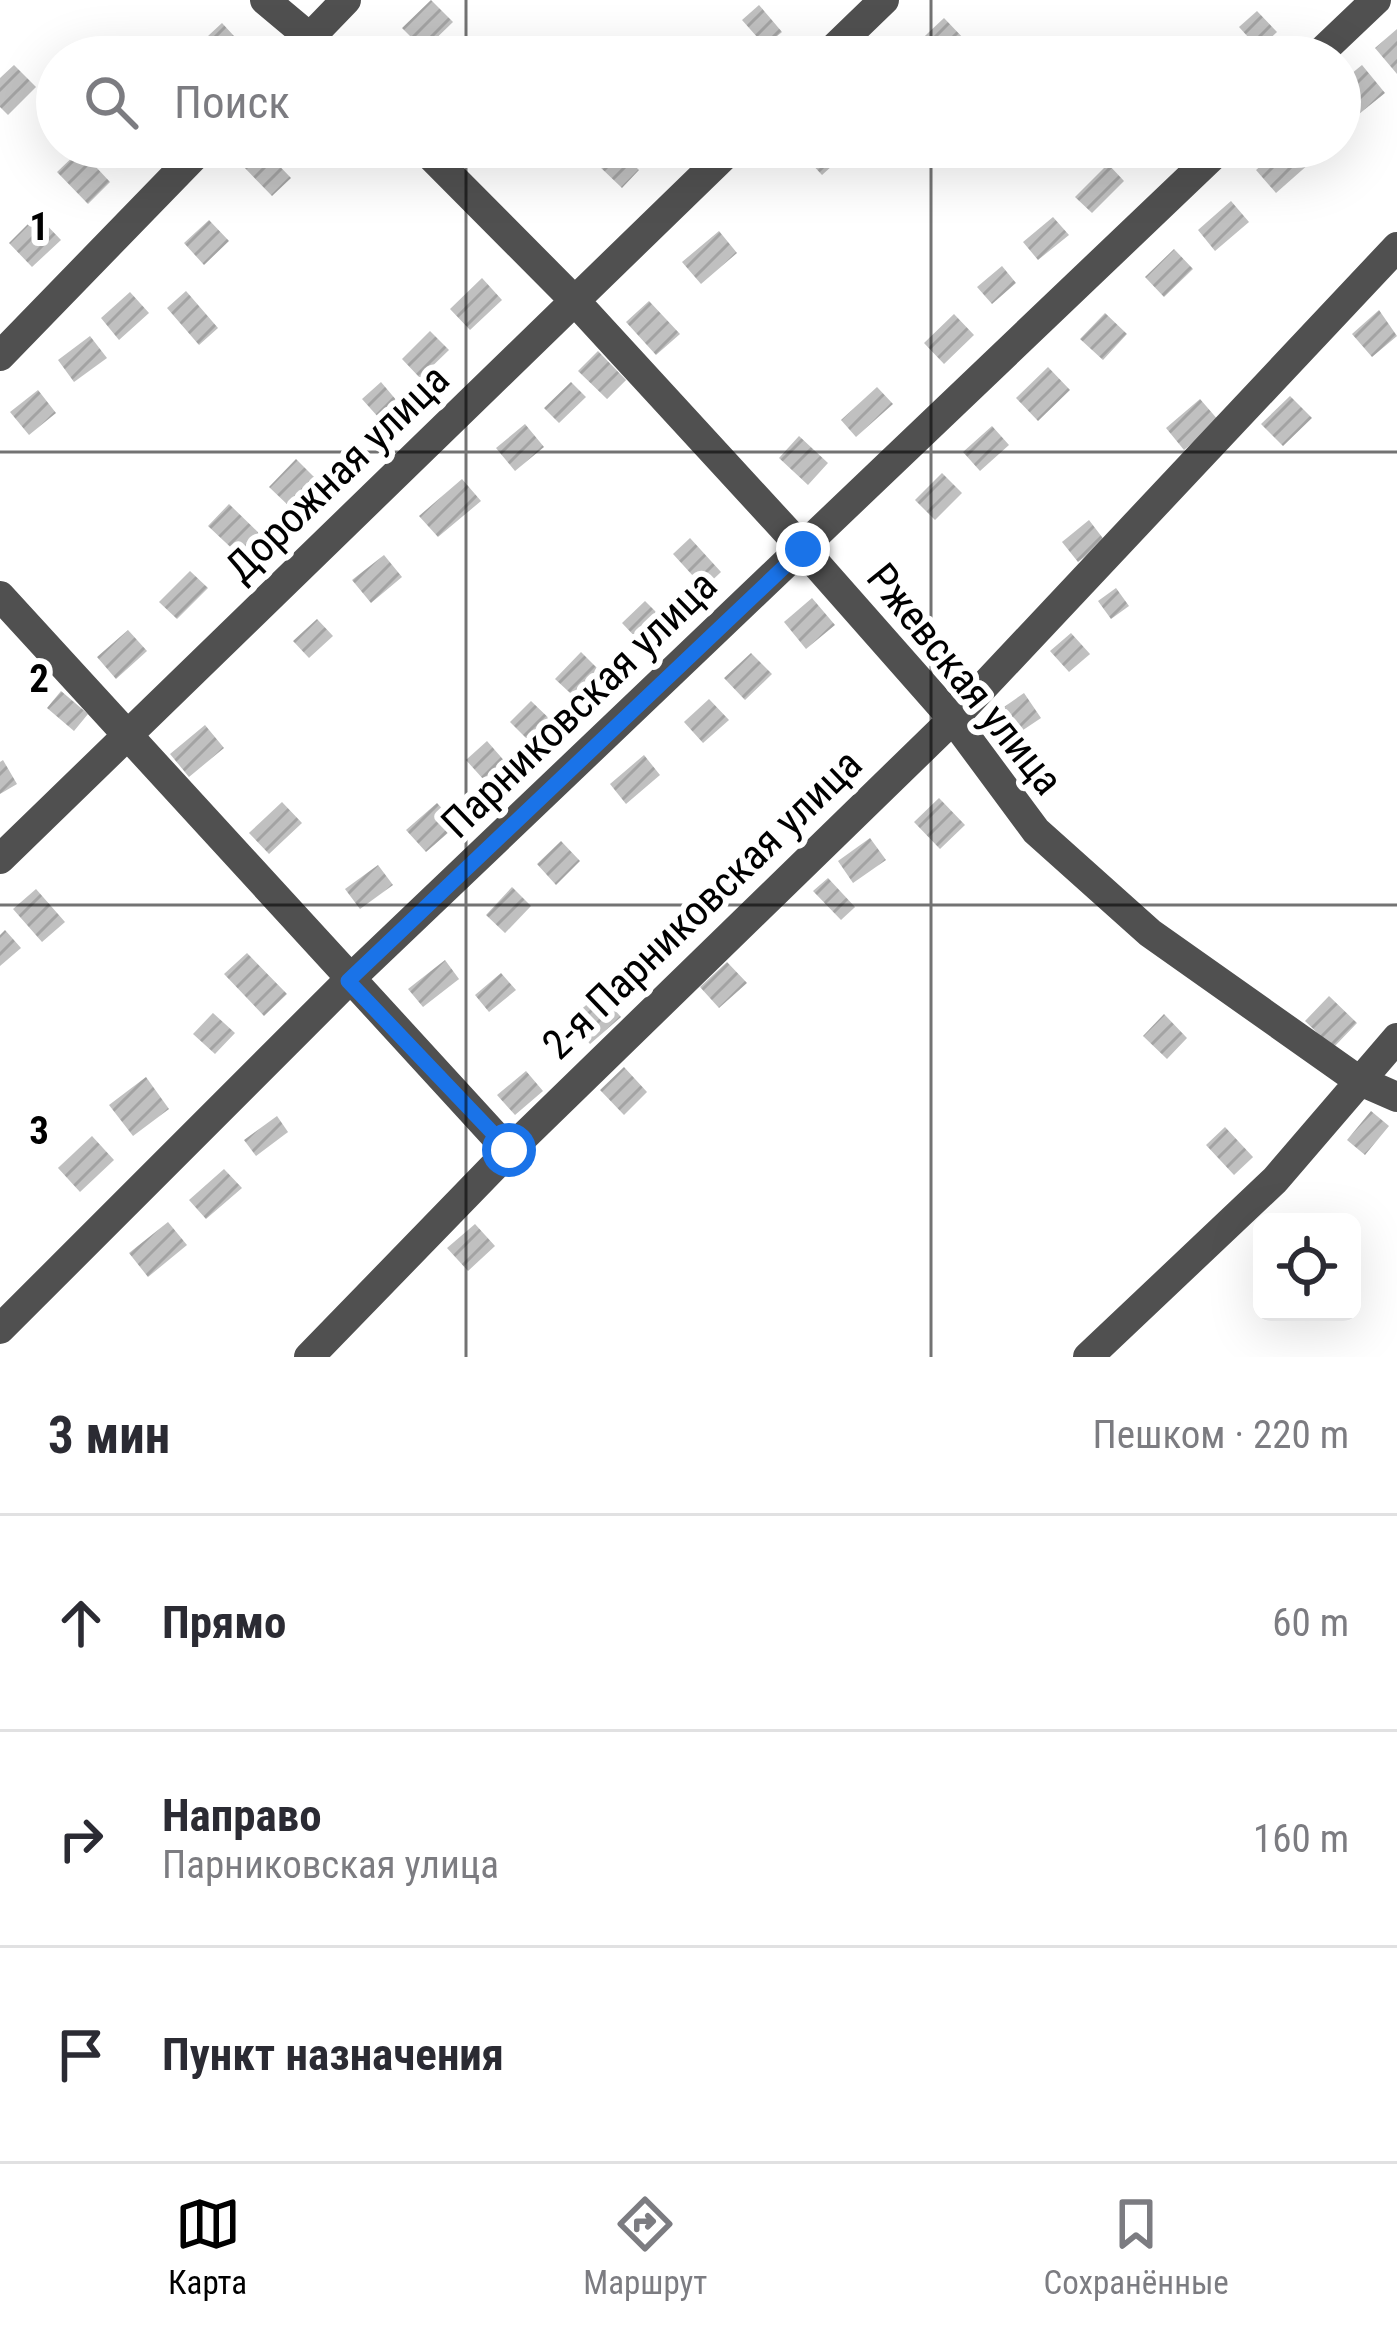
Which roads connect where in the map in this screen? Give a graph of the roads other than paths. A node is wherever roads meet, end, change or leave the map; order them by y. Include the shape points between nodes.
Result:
1 (265, 0) edge
2 (346, 0) edge
3 (884, 0) edge
4 (1376, 0) edge
5 (299, 36) edge
6 (322, 36) edge
7 (847, 36) edge
8 (1338, 36) edge
9 (183, 168) edge
10 (443, 168) edge
11 (711, 168) edge
12 (1200, 168) edge
13 (1397, 248) edge
14 (575, 301) junction
15 (0, 356) edge
16 (803, 549) junction
17 (0, 596) edge
18 (953, 719) junction
19 (124, 737) junction
20 (0, 859) edge
21 (348, 981) junction
22 (1397, 1038) edge
23 (1358, 1079) junction
24 (1397, 1097) edge
25 (509, 1150) junction
26 (0, 1328) edge
27 (309, 1357) edge
28 (1088, 1357) edge

1 - 5 street
2 - 6 street
3 - 7 street
4 - 8 street
9 - 15 street
10 - 14 street, Ржевская улица
11 - 14 street, Дорожная улица
12 - 16 street, Парниковская улица
13 - 18 street, 2-я Парниковская улица
14 - 16 street, Ржевская улица
14 - 19 street, Дорожная улица
16 - 18 street, Ржевская улица
16 - 21 street, Парниковская улица
17 - 19 street
18 - 23 street, Ржевская улица via 1036,831 1134,919
18 - 25 street, 2-я Парниковская улица
19 - 20 street, Дорожная улица
19 - 21 street
21 - 25 street
21 - 26 street, Парниковская улица
22 - 23 street
23 - 24 street, Ржевская улица
23 - 28 street via 1275,1180
25 - 27 street, 2-я Парниковская улица

